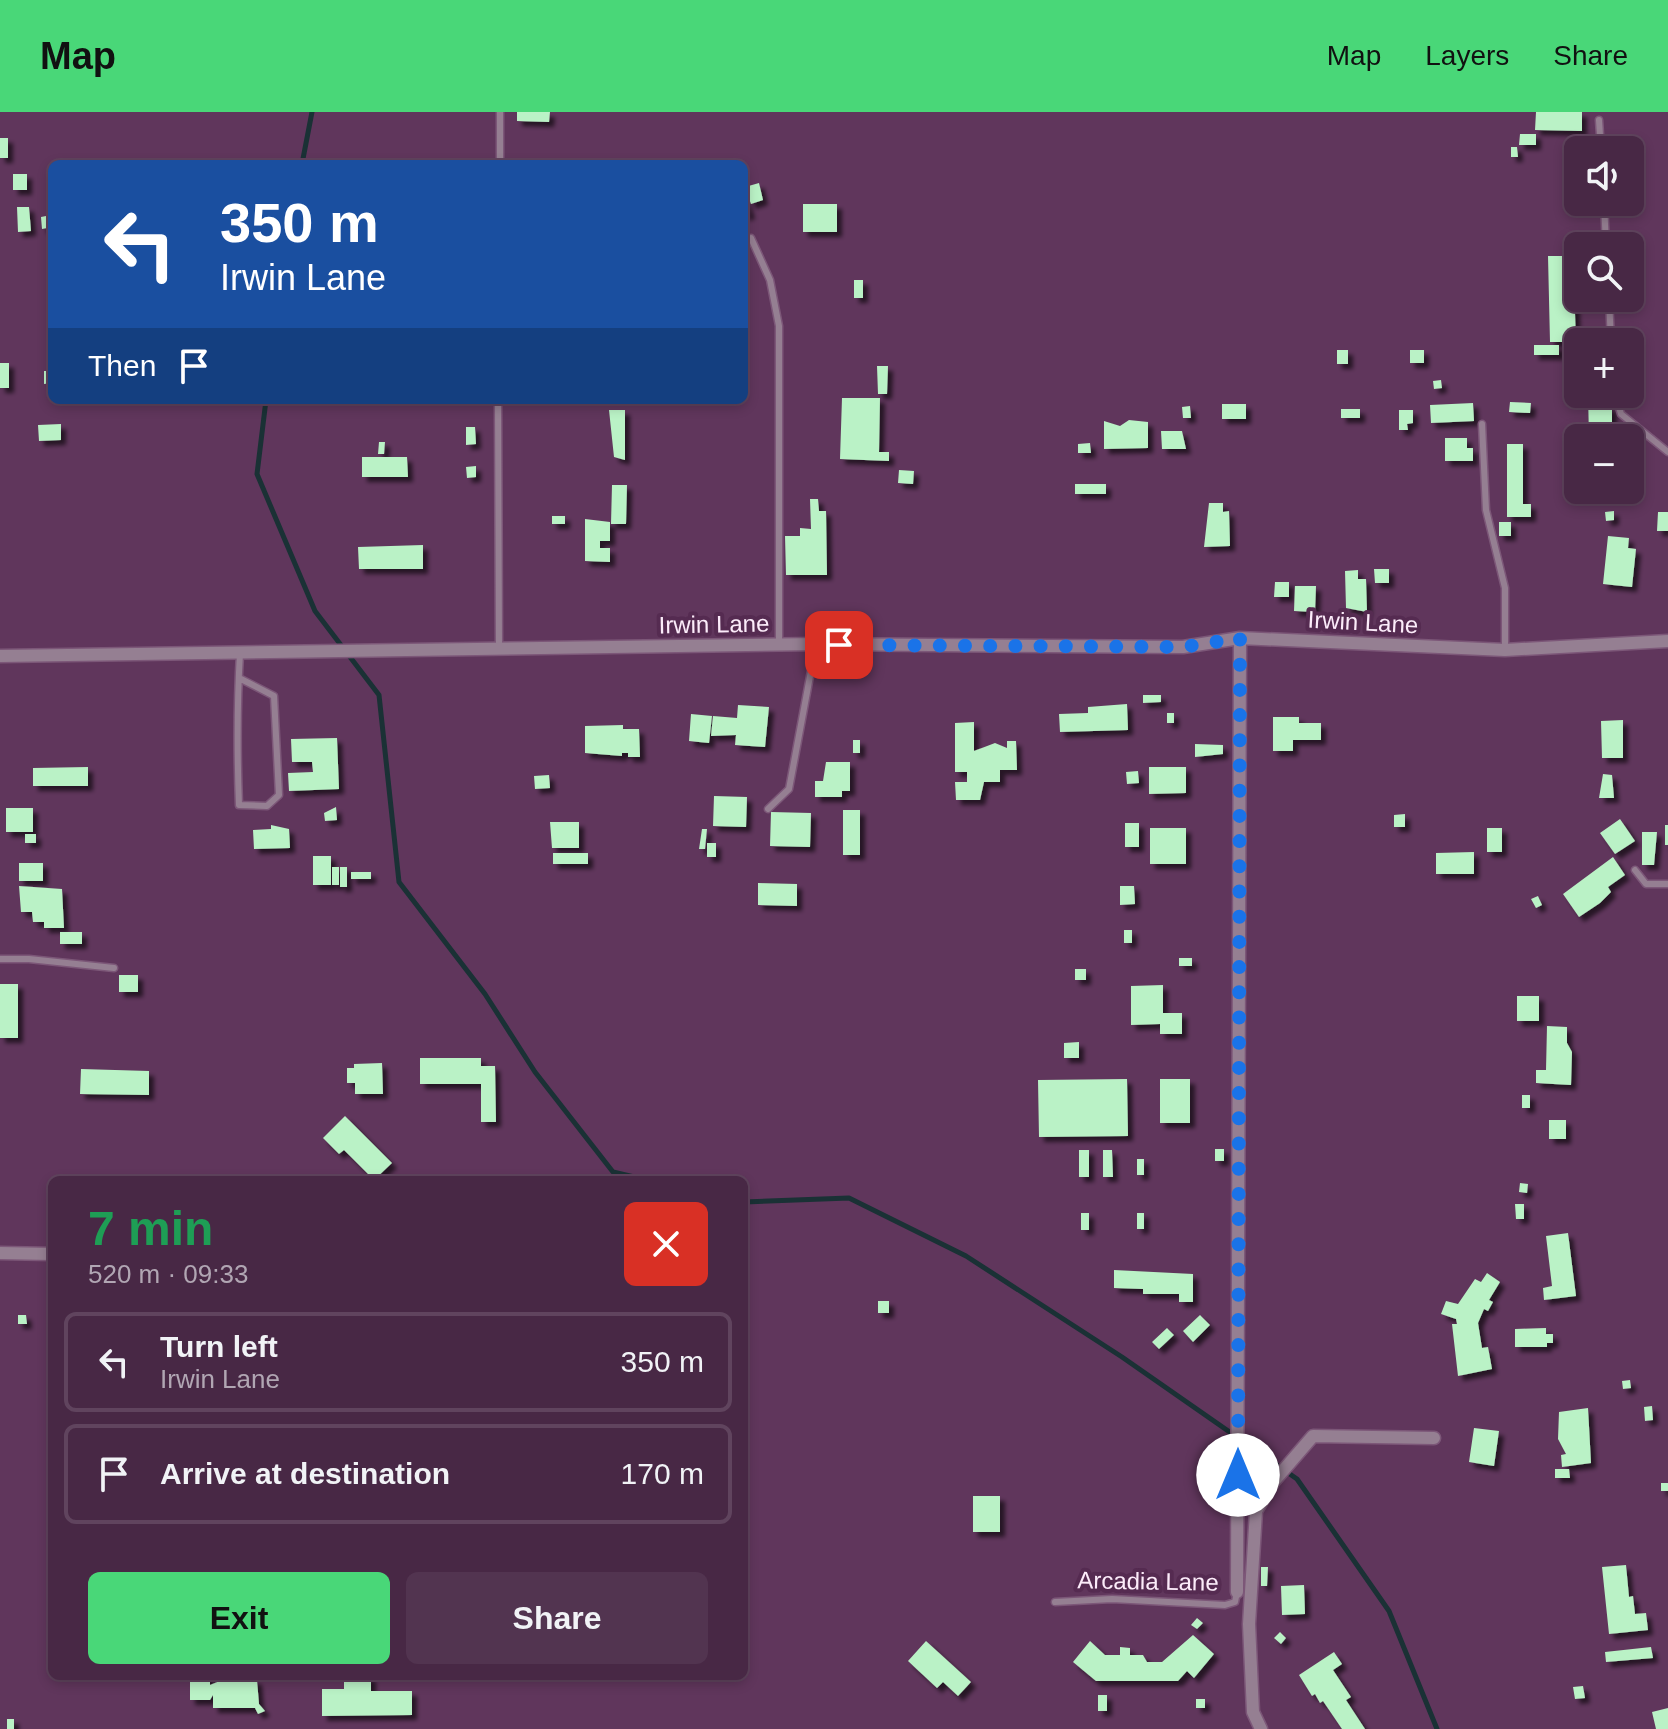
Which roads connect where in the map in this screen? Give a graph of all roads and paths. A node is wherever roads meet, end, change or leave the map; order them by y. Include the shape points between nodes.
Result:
1 (500, 112) edge
2 (1599, 120) dead end
3 (1600, 136) edge
4 (500, 160) edge
5 (751, 238) dead end
6 (498, 404) edge
7 (1619, 408) edge
8 (1482, 424) dead end
9 (1668, 452) edge
10 (1240, 638) junction
11 (1668, 641) edge
12 (816, 644) junction
13 (779, 645) junction
14 (499, 649) junction
15 (1505, 650) junction
16 (240, 653) junction
17 (0, 656) edge
18 (239, 678) junction
19 (768, 809) dead end
20 (1635, 870) dead end
21 (1668, 884) edge
22 (0, 959) edge
23 (114, 968) dead end
24 (0, 1253) edge
25 (48, 1254) edge
26 (1434, 1438) dead end
27 (1237, 1592) joint
28 (1055, 1602) dead end
29 (1261, 1729) edge

1 - 4 lane
2 - 3 lane
5 - 13 lane via 770,280 779,326
6 - 14 lane
7 - 9 lane
8 - 15 lane via 1486,510 1505,588
10 - 12 street, Irwin Lane via 1183,647
10 - 15 street, Irwin Lane
10 - 27 street, Arcadia Lane
11 - 15 street, Irwin Lane
12 - 13 street, Irwin Lane
12 - 19 lane via 789,789
13 - 14 street, Irwin Lane
14 - 16 street, Irwin Lane
16 - 17 street, Irwin Lane
16 - 18 lane
18 - 18 lane via 239,805 267,806 279,795 274,696
20 - 21 lane via 1646,884
22 - 23 lane
24 - 25 street
26 - 29 street via 1313,1436 1256,1511 1251,1566 1253,1712
27 - 28 lane, Arcadia Lane via 1235,1602 1225,1605 1112,1599

